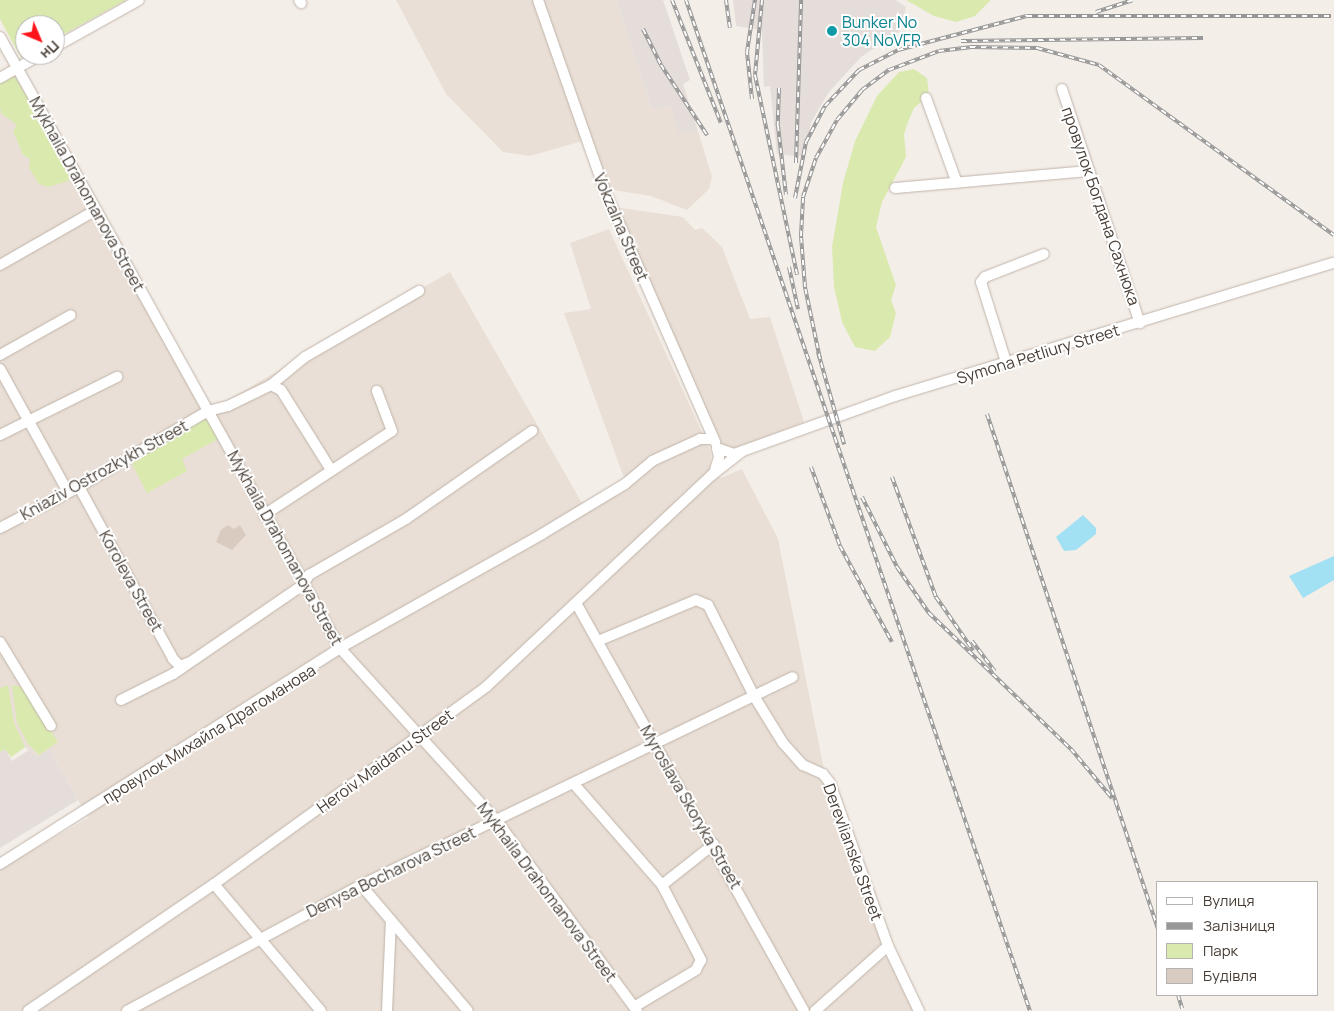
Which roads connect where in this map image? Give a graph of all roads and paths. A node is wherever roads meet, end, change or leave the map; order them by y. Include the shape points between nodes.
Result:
1 (139, 0) edge
2 (538, 0) edge
3 (0, 38) edge
4 (65, 41) edge
5 (22, 65) edge
6 (17, 68) junction
7 (0, 78) edge
8 (1062, 89) dead end
9 (926, 98) dead end
10 (1090, 172) junction
11 (957, 183) junction
12 (895, 188) dead end
13 (96, 210) junction
14 (1044, 254) dead end
15 (1334, 263) edge
16 (0, 265) edge
17 (419, 291) dead end
18 (71, 315) dead end
19 (1140, 323) junction
20 (0, 355) edge
21 (1007, 364) junction
22 (0, 369) edge
23 (117, 377) dead end
24 (271, 384) junction
25 (377, 391) dead end
26 (208, 411) junction
27 (28, 420) junction
28 (532, 431) dead end
29 (0, 435) edge
30 (715, 443) junction
31 (743, 451) junction
32 (331, 470) junction
33 (712, 474) junction
34 (79, 487) junction
35 (68, 492) junction
36 (264, 515) junction
37 (0, 528) edge
38 (303, 585) junction
39 (576, 603) junction
40 (598, 641) junction
41 (0, 642) edge
42 (340, 648) junction
43 (189, 663) junction
44 (793, 677) dead end
45 (754, 696) junction
46 (121, 700) dead end
47 (52, 726) dead end
48 (420, 736) junction
49 (653, 744) junction
50 (574, 784) junction
51 (497, 821) junction
52 (714, 844) junction
53 (0, 864) edge
54 (214, 884) junction
55 (361, 885) junction
56 (662, 885) junction
57 (391, 920) junction
58 (258, 939) junction
59 (888, 946) junction
60 (636, 1009) edge
61 (28, 1011) edge
62 (128, 1011) edge
63 (321, 1011) edge
64 (388, 1011) edge
65 (468, 1011) edge
66 (804, 1011) edge
67 (815, 1011) edge
68 (918, 1011) edge

1 - 4 street
2 - 30 street, Vokzalna Street via 605,191
3 - 6 street, Mykhaila Drahomanova Street
5 - 6 street
6 - 7 street
6 - 13 street, Mykhaila Drahomanova Street
8 - 10 street, провулок Богдана Сахнюка
9 - 11 street
10 - 11 street
10 - 19 street, провулок Богдана Сахнюка
11 - 12 street
13 - 16 street
13 - 26 street, Mykhaila Drahomanova Street
14 - 21 street via 984,277 981,282
15 - 19 street, Symona Petliury Street
17 - 24 street, Kniaziv Ostrozkykh Street via 305,357
18 - 20 street
19 - 21 street, Symona Petliury Street
21 - 31 street, Symona Petliury Street via 894,396
22 - 27 street
23 - 27 street
24 - 26 street, Kniaziv Ostrozkykh Street via 228,406
24 - 32 street via 281,390
25 - 32 street via 392,431
26 - 34 street, Kniaziv Ostrozkykh Street
26 - 36 street, Mykhaila Drahomanova Street
27 - 29 street
27 - 35 street
28 - 38 street via 406,520 309,575
30 - 31 street, провулок Михайла Драгоманова via 725,453
30 - 33 street via 719,457
30 - 42 street, провулок Михайла Драгоманова via 700,439 663,455 625,484
31 - 33 street, Heroiv Maidanu Street
32 - 36 street
33 - 39 street, Heroiv Maidanu Street
34 - 35 street, Kniaziv Ostrozkykh Street
34 - 43 street, Koroleva Street via 172,659 180,666
35 - 37 street, Kniaziv Ostrozkykh Street
36 - 38 street, Mykhaila Drahomanova Street
38 - 42 street, Mykhaila Drahomanova Street
38 - 43 street
39 - 40 street, Myroslava Skoryka Street
39 - 48 street, Heroiv Maidanu Street via 486,687
40 - 45 street, Derevlianska Street via 696,600 703,601 714,616
40 - 49 street, Myroslava Skoryka Street
41 - 47 street
42 - 48 street, Mykhaila Drahomanova Street
42 - 53 street, провулок Михайла Драгоманова
43 - 46 street
44 - 45 street, Denysa Bocharova Street
45 - 49 street, Denysa Bocharova Street
45 - 59 street, Derevlianska Street via 783,743 804,765 828,779
48 - 51 street, Mykhaila Drahomanova Street
48 - 54 street, Heroiv Maidanu Street
49 - 50 street, Denysa Bocharova Street
49 - 52 street, Myroslava Skoryka Street
50 - 51 street, Denysa Bocharova Street
50 - 56 street
51 - 55 street, Denysa Bocharova Street
51 - 60 street, Mykhaila Drahomanova Street
52 - 56 street
52 - 66 street, Myroslava Skoryka Street
54 - 58 street
54 - 61 street, Heroiv Maidanu Street
55 - 57 street
55 - 58 street, Denysa Bocharova Street
56 - 60 street via 700,965
57 - 64 street
57 - 65 street
58 - 62 street, Denysa Bocharova Street
58 - 63 street
59 - 67 street
59 - 68 street, Derevlianska Street

